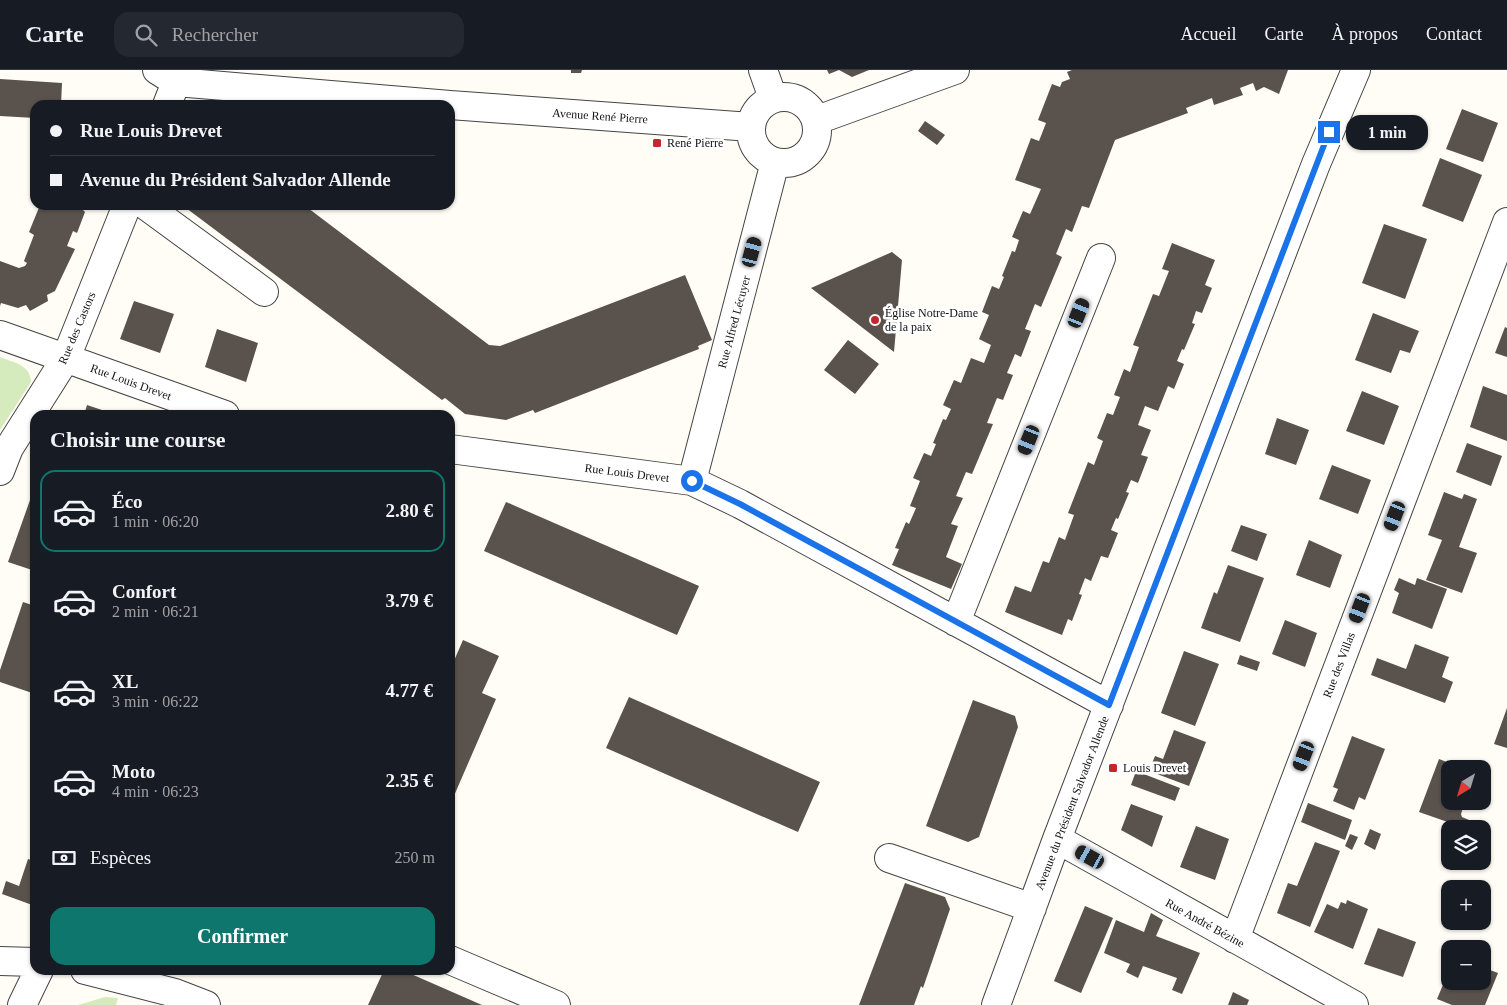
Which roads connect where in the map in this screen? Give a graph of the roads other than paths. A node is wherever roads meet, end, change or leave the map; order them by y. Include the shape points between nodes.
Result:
1 (763, 70) edge
2 (954, 70) edge
3 (1356, 70) edge
4 (286, 81) edge
5 (167, 86) edge
6 (773, 98) junction
7 (416, 100) edge
8 (455, 105) edge
9 (817, 120) junction
10 (751, 127) junction
11 (775, 162) junction
12 (125, 210) edge
13 (152, 210) edge
14 (1507, 222) edge
15 (1101, 258) dead end
16 (264, 292) dead end
17 (0, 335) edge
18 (66, 358) junction
19 (33, 410) edge
20 (211, 410) edge
21 (30, 415) edge
22 (455, 451) edge
23 (0, 471) edge
24 (692, 481) junction
25 (956, 622) junction
26 (1109, 705) junction
27 (1057, 839) junction
28 (889, 858) dead end
29 (1032, 908) junction
30 (1235, 940) junction
31 (0, 961) edge
32 (30, 962) edge
33 (455, 962) edge
34 (37, 975) edge
35 (105, 975) edge
36 (22, 1005) edge
37 (206, 1005) edge
38 (556, 1005) edge
39 (996, 1005) edge
40 (1354, 1005) edge

1 - 6 street
2 - 9 street
3 - 26 street, Avenue du Président Salvador Allende via 1316,164
4 - 5 street, Avenue René Pierre
4 - 7 street, Avenue René Pierre
6 - 9 street via 783,96 804,102
6 - 10 street via 758,110
8 - 10 street, Avenue René Pierre
9 - 11 street via 816,140 805,157 795,162
10 - 11 street via 757,149
11 - 24 street, Rue Alfred Lécuyer
12 - 18 street, Rue des Castors
13 - 16 street
14 - 30 street, Rue des Villas
15 - 25 street
17 - 18 street, Rue Louis Drevet
18 - 19 street, Rue des Castors
18 - 20 street, Rue Louis Drevet
21 - 23 street, Rue des Castors via 9,448
22 - 24 street, Rue Louis Drevet
24 - 25 street, Rue Louis Drevet
25 - 26 street, Rue Louis Drevet
26 - 27 street, Avenue du Président Salvador Allende
27 - 29 street, Avenue du Président Salvador Allende
27 - 30 street, Rue André Bézine
28 - 29 street
29 - 39 street, Avenue du Président Salvador Allende
30 - 40 street, Rue André Bézine
31 - 32 street
33 - 38 street
34 - 36 street
35 - 37 street via 175,993

